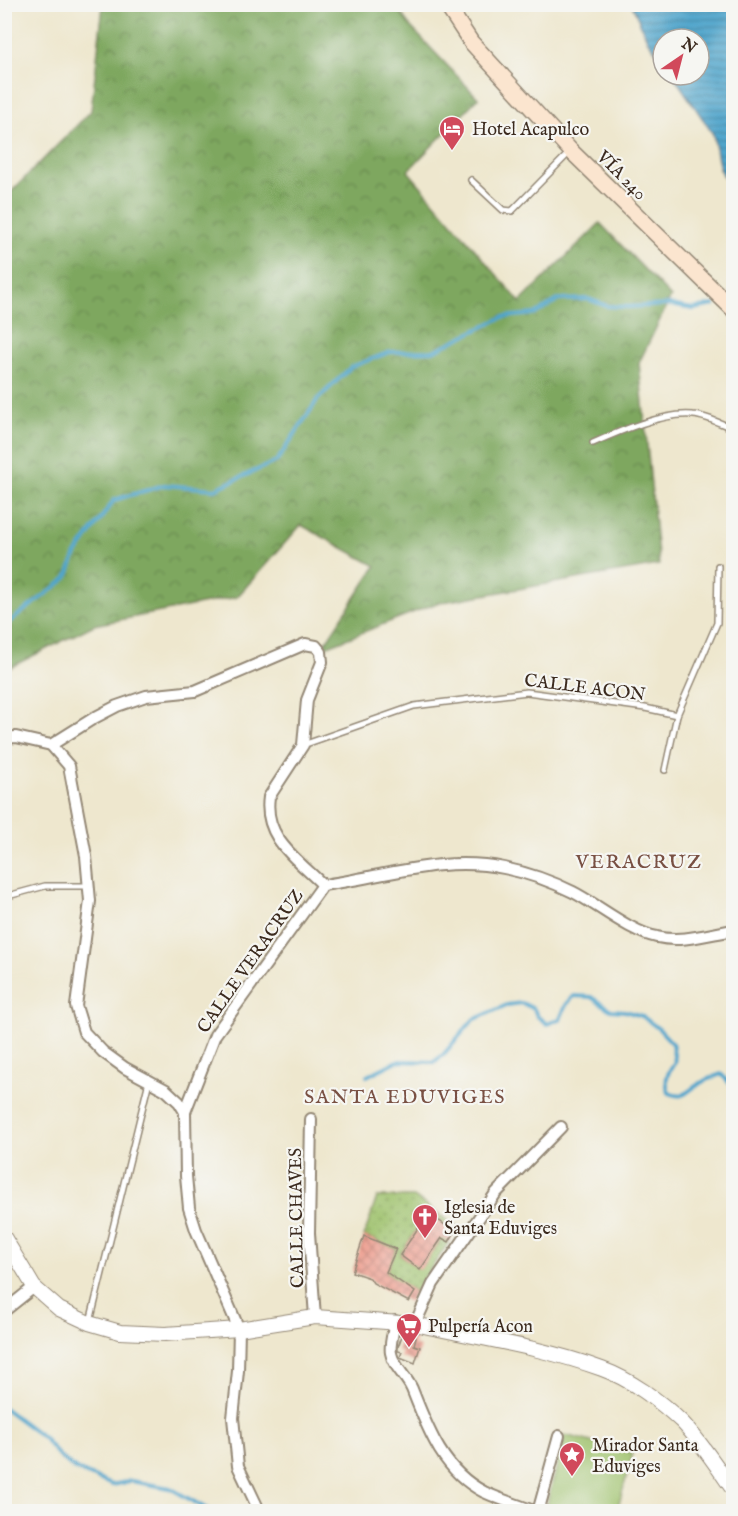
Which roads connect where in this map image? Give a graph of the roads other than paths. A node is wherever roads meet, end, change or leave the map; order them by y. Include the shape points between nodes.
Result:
1 (446, 4) edge
2 (571, 151) junction
3 (471, 180) dead end
4 (734, 310) edge
5 (734, 429) edge
6 (593, 443) dead end
7 (718, 566) dead end
8 (677, 715) junction
9 (4, 738) edge
10 (51, 745) junction
11 (303, 746) junction
12 (665, 770) dead end
13 (323, 885) junction
14 (88, 886) junction
15 (4, 897) edge
16 (734, 930) edge
17 (149, 1081) junction
18 (185, 1112) junction
19 (312, 1119) dead end
20 (561, 1127) dead end
21 (4, 1237) edge
22 (34, 1287) junction
23 (4, 1311) edge
24 (315, 1317) junction
25 (395, 1321) junction
26 (89, 1323) junction
27 (416, 1324) junction
28 (239, 1329) junction
29 (560, 1436) dead end
30 (734, 1491) edge
31 (257, 1506) dead end
32 (537, 1512) edge

1 - 2 main road, VÍA 240 via 471,42
2 - 3 lane via 512,211 503,210
2 - 4 main road, VÍA 240
5 - 6 lane via 696,415 679,415 628,428
7 - 8 lane via 717,623
8 - 11 lane, CALLE ACON via 527,692 414,706
8 - 12 lane
9 - 10 street via 16,736
10 - 11 street via 117,706 146,696 195,691 310,643 321,652 322,662 307,700
10 - 14 street via 69,766
11 - 13 street via 269,797 269,821 276,839
13 - 16 street, CALLE VERACRUZ via 462,862 534,875 656,937 680,939
13 - 18 street, CALLE VERACRUZ via 215,1035
14 - 15 lane via 45,886
14 - 17 street via 90,902 76,1006 80,1022 103,1052
17 - 18 street via 166,1090
17 - 26 lane
18 - 28 street, CALLE VERACRUZ via 189,1208
19 - 24 street, CALLE CHAVES via 309,1233
20 - 27 street via 496,1193 433,1284
21 - 22 street
22 - 23 street
22 - 26 street via 59,1309
24 - 25 street
24 - 28 street
25 - 27 street
25 - 32 street via 391,1353 408,1379 430,1434 451,1467 485,1492
26 - 28 street via 120,1332 165,1334
27 - 30 street via 555,1354 604,1369 658,1402 681,1422 705,1448
28 - 31 street via 233,1418 238,1466
29 - 32 street

